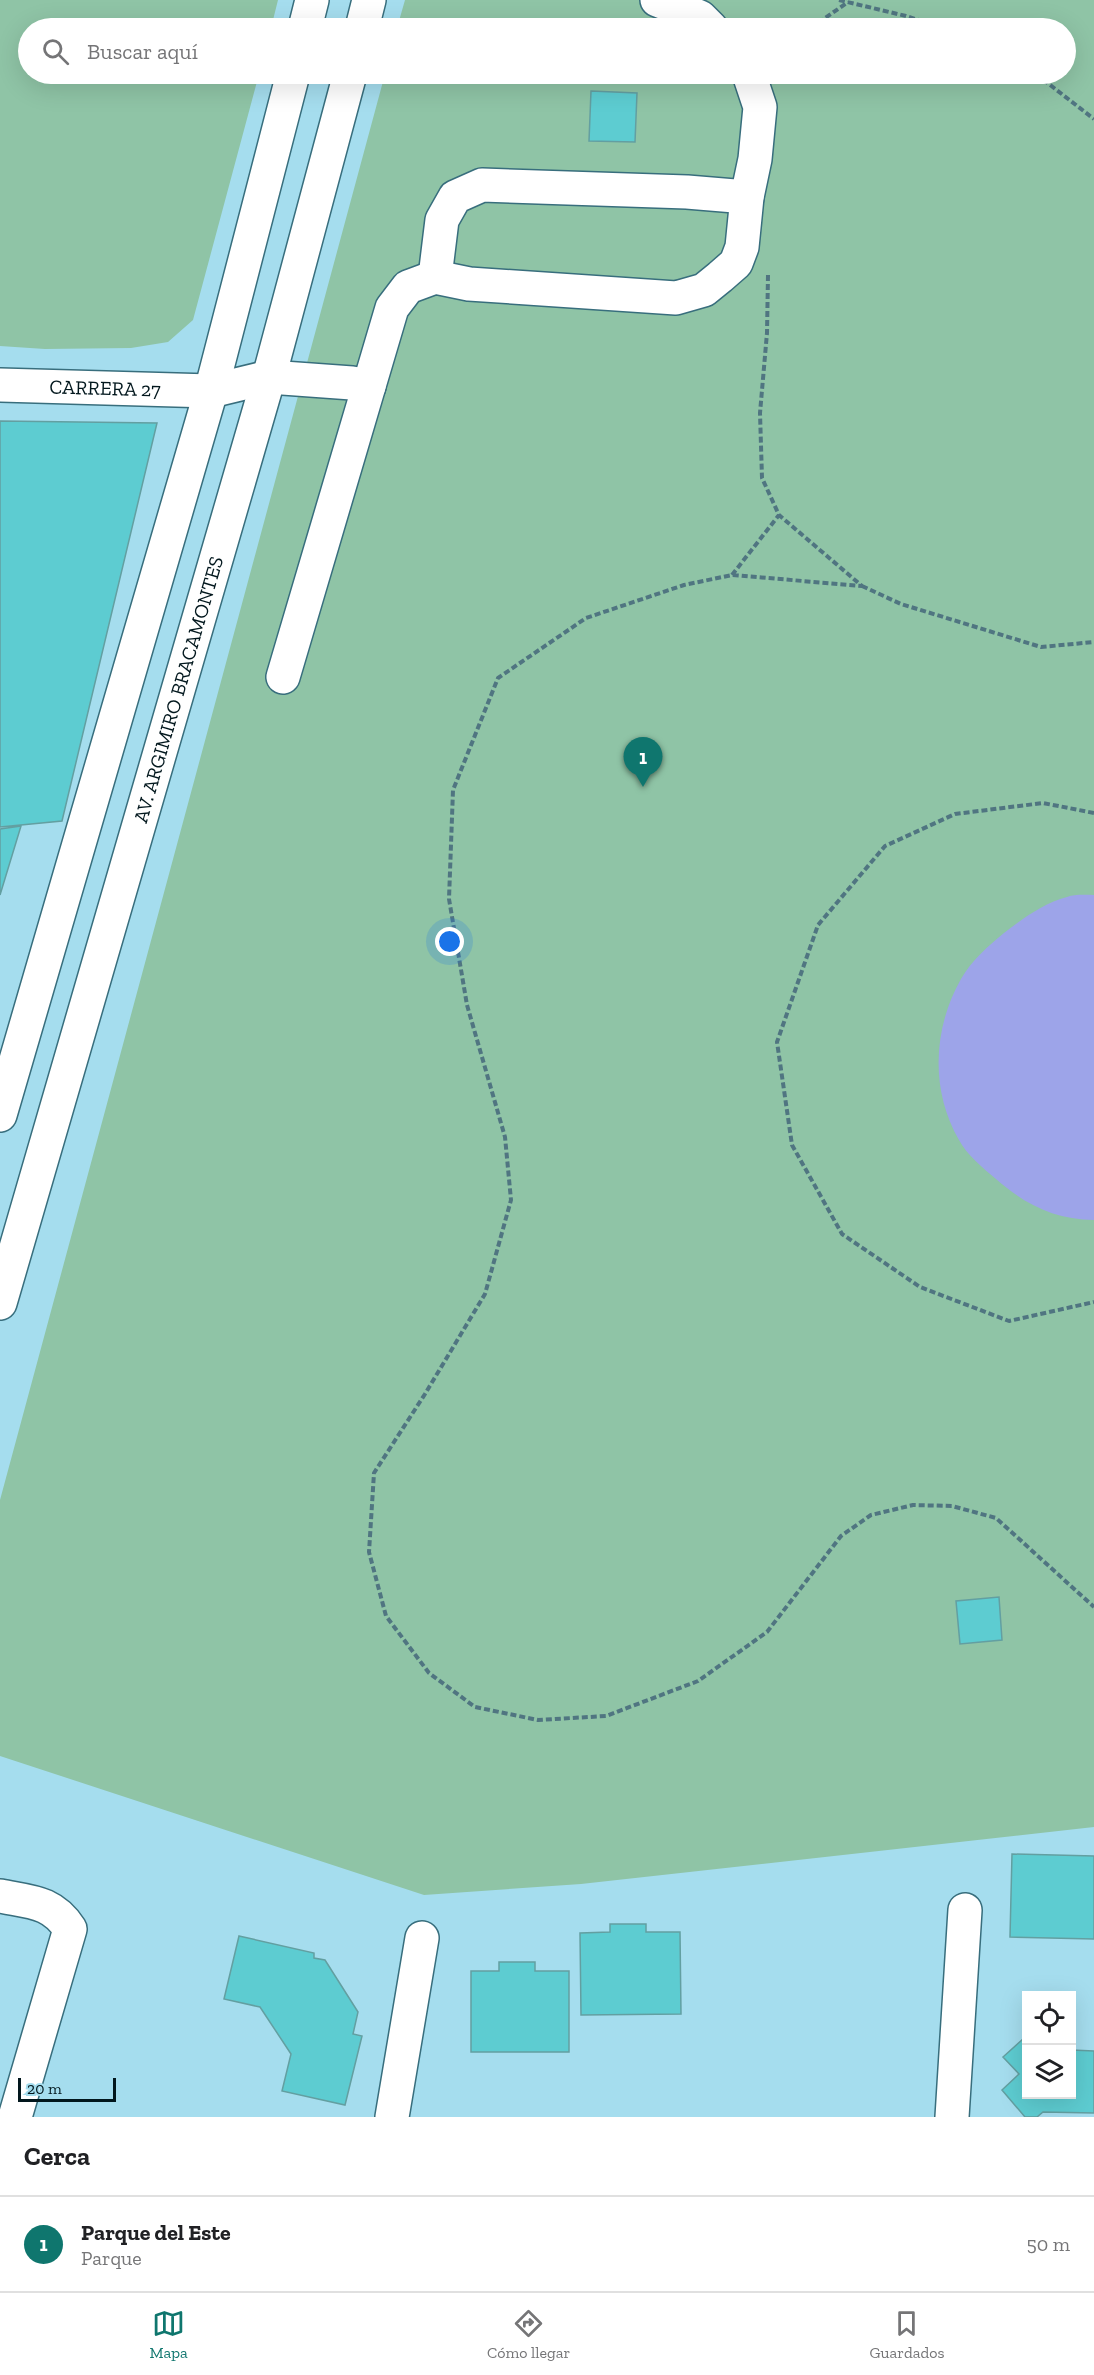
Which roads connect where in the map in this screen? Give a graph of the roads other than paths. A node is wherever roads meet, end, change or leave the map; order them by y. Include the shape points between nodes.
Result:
1 (312, 0) edge
2 (369, 0) edge
3 (657, 0) edge
4 (308, 18) edge
5 (364, 18) edge
6 (701, 18) edge
7 (290, 84) edge
8 (347, 84) edge
9 (752, 84) edge
10 (747, 197) junction
11 (435, 277) junction
12 (269, 377) junction
13 (0, 385) edge
14 (369, 386) junction
15 (211, 391) junction
16 (283, 677) dead end
17 (13, 1023) edge
18 (0, 1115) edge
19 (0, 1303) edge
20 (0, 1896) edge
21 (965, 1910) dead end
22 (422, 1938) dead end
23 (15, 2117) edge
24 (392, 2117) edge
25 (952, 2117) edge

1 - 4 street
2 - 5 street
3 - 6 street
7 - 15 street
8 - 12 street, AV. ARGIMIRO BRACAMONTES
9 - 10 street via 760,107
10 - 11 street via 482,185 455,196 442,220
10 - 11 street via 742,247 736,263 704,290 676,298 469,284
11 - 14 street via 408,287 392,308
12 - 14 street, CARRERA 27
12 - 15 street, CARRERA 27
12 - 19 street, AV. ARGIMIRO BRACAMONTES
13 - 15 street, CARRERA 27
14 - 16 street
15 - 17 street
17 - 18 street
20 - 23 street via 48,1906 70,1929
21 - 25 street
22 - 24 street

